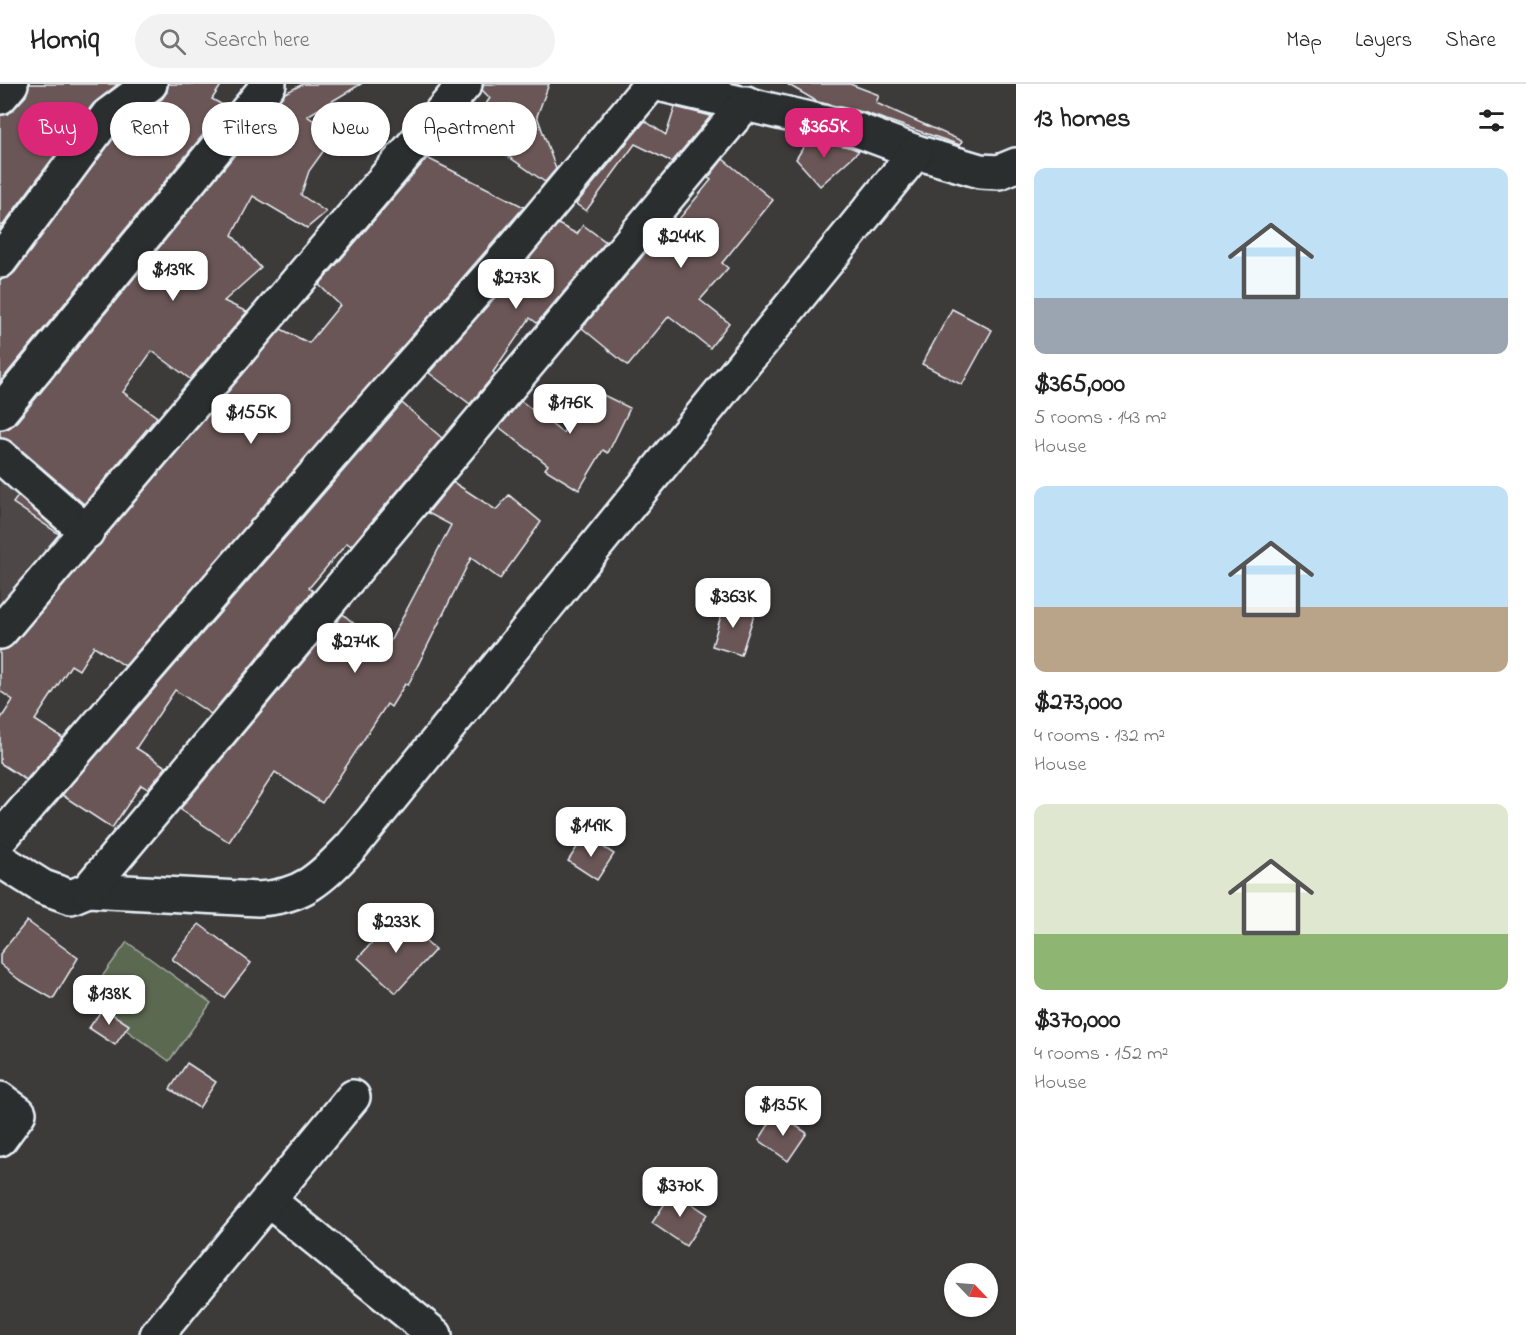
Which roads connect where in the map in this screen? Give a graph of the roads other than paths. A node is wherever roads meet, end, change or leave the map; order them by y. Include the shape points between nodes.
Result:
1 (11, 84) edge
2 (150, 84) edge
3 (269, 84) edge
4 (465, 84) edge
5 (651, 84) edge
6 (658, 84) edge
7 (0, 98) edge
8 (746, 103) junction
9 (916, 152) junction
10 (1016, 165) edge
11 (0, 261) edge
12 (0, 412) edge
13 (0, 456) edge
14 (87, 532) junction
15 (0, 632) edge
16 (0, 839) edge
17 (0, 860) edge
18 (88, 890) junction
19 (353, 1097) dead end
20 (0, 1099) edge
21 (0, 1139) edge
22 (268, 1200) junction
23 (157, 1335) edge
24 (435, 1335) edge

1 - 7 street
2 - 11 street via 108,116
3 - 12 street
4 - 14 street
5 - 16 street via 515,247
6 - 8 street
8 - 9 street via 857,130
8 - 18 street
9 - 10 street via 980,171 999,172
9 - 18 street via 359,838 326,873 305,889 280,898
13 - 14 street
14 - 15 street
17 - 18 street via 43,887 71,897
19 - 22 street
20 - 21 street via 19,1113
22 - 23 street
22 - 24 street

